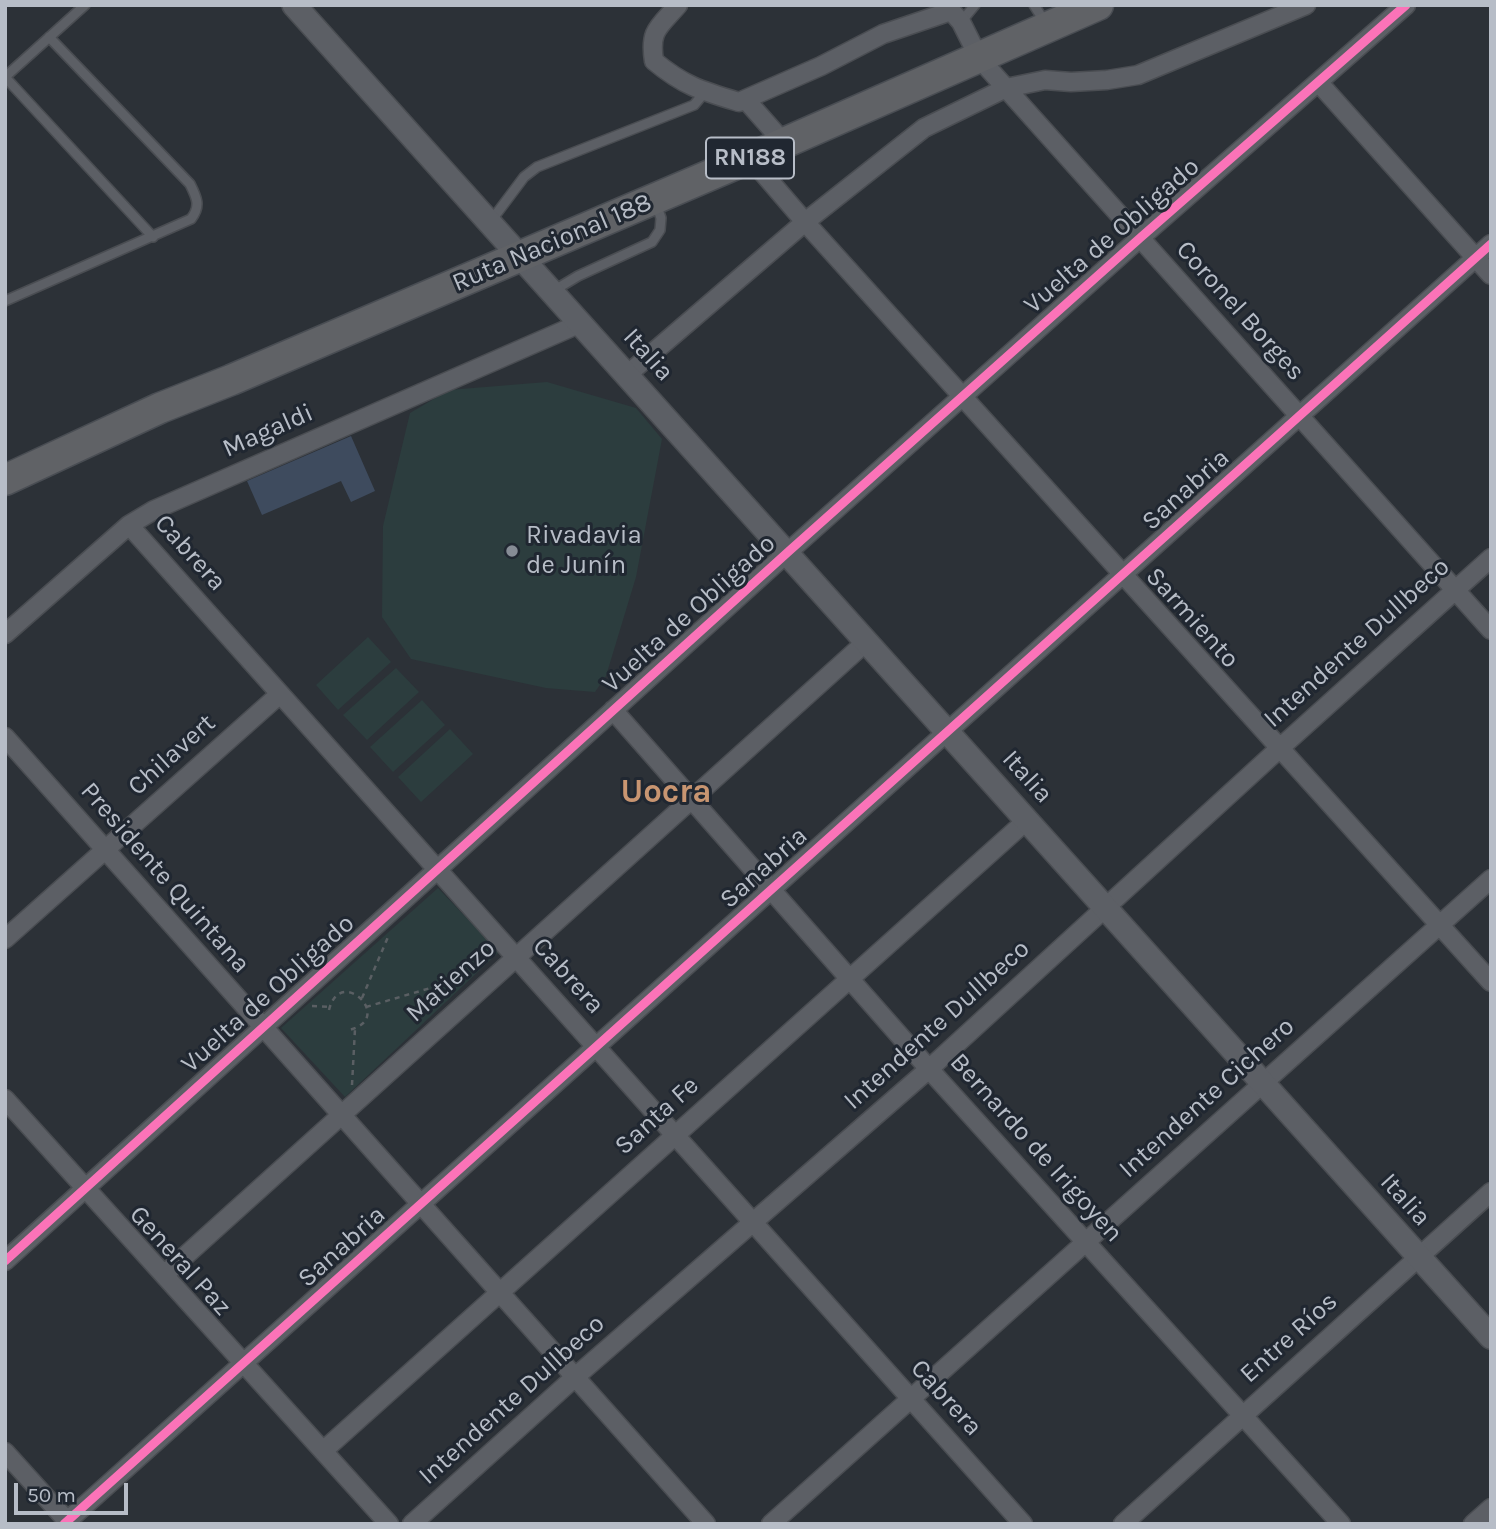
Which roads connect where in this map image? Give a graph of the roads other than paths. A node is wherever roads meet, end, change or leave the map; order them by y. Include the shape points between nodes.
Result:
1 (85, 5) edge
2 (294, 5) edge
3 (678, 5) edge
4 (975, 5) edge
5 (1098, 5) edge
6 (1306, 5) edge
7 (1406, 5) edge
8 (953, 13) edge
9 (1041, 16) edge
10 (50, 37) junction
11 (979, 58) junction
12 (1319, 83) junction
13 (1006, 88) junction
14 (705, 92) junction
15 (746, 100) junction
16 (784, 143) junction
17 (750, 158) junction
18 (654, 199) junction
19 (805, 222) junction
20 (490, 223) junction
21 (153, 237) junction
22 (1140, 238) junction
23 (1491, 244) edge
24 (519, 257) junction
25 (1476, 258) junction
26 (1491, 275) edge
27 (552, 292) junction
28 (5, 300) edge
29 (581, 323) junction
30 (628, 374) junction
31 (963, 396) junction
32 (1299, 416) junction
33 (5, 480) edge
34 (129, 525) junction
35 (788, 552) junction
36 (1491, 558) edge
37 (1124, 574) junction
38 (1455, 590) junction
39 (1491, 630) edge
40 (5, 634) edge
41 (867, 642) junction
42 (280, 694) junction
43 (613, 710) junction
44 (948, 731) junction
45 (5, 737) edge
46 (1280, 747) junction
47 (692, 799) junction
48 (1027, 820) junction
49 (105, 850) junction
50 (437, 869) junction
51 (1491, 879) edge
52 (771, 890) junction
53 (1105, 908) junction
54 (1439, 925) junction
55 (5, 939) edge
56 (512, 962) junction
57 (850, 979) junction
58 (1491, 982) edge
59 (262, 1027) junction
60 (596, 1047) junction
61 (929, 1069) junction
62 (1262, 1083) junction
63 (5, 1099) edge
64 (346, 1111) junction
65 (676, 1135) junction
66 (85, 1188) junction
67 (1491, 1192) edge
68 (420, 1205) junction
69 (753, 1222) junction
70 (1086, 1242) junction
71 (1418, 1257) junction
72 (5, 1261) edge
73 (164, 1275) junction
74 (499, 1293) junction
75 (1491, 1337) edge
76 (244, 1363) junction
77 (574, 1378) junction
78 (911, 1398) junction
79 (1243, 1415) junction
80 (5, 1451) edge
81 (323, 1451) junction
82 (1491, 1508) edge
83 (67, 1523) edge
84 (389, 1524) edge
85 (412, 1524) edge
86 (706, 1524) edge
87 (771, 1524) edge
88 (1023, 1524) edge
89 (1122, 1524) edge
90 (1341, 1524) edge
91 (1473, 1524) edge

1 - 10 lane
2 - 20 street, Italia
3 - 14 street via 654,33 654,61 677,80
4 - 8 lane
5 - 9 highway, Ruta Nacional 188 / RN188
6 - 13 street via 1138,75 1045,80
7 - 12 street, Vuelta de Obligado
8 - 11 street, Coronel Borges
8 - 15 street via 883,34
9 - 11 highway, Ruta Nacional 188 / RN188
10 - 21 lane via 5,77
10 - 21 lane via 190,184 198,200 196,212 191,219
11 - 13 street, Coronel Borges
11 - 16 highway, Ruta Nacional 188 / RN188
12 - 22 street, Vuelta de Obligado
12 - 25 street
13 - 19 street via 924,128
13 - 22 street, Coronel Borges
14 - 15 street
14 - 20 lane via 694,105 537,167 524,177
15 - 16 street
16 - 17 highway, Ruta Nacional 188 / RN188
17 - 18 highway, Ruta Nacional 188 / RN188
17 - 19 street, Sarmiento
18 - 24 highway, Ruta Nacional 188 / RN188
18 - 27 lane via 661,218 652,242 578,275
19 - 30 street
19 - 31 street, Sarmiento
20 - 24 street, Italia
21 - 28 lane
22 - 31 street, Vuelta de Obligado
22 - 32 street, Coronel Borges
23 - 25 street, Sanabria
24 - 27 street, Italia
24 - 33 highway, Ruta Nacional 188 / RN188 via 160,408
25 - 26 street
25 - 32 street, Sanabria
27 - 29 street, Italia
29 - 30 street, Italia
29 - 34 street, Magaldi
30 - 35 street, Italia
31 - 35 street, Vuelta de Obligado
31 - 37 street, Sarmiento
32 - 37 street, Sanabria
32 - 38 street, Coronel Borges
34 - 40 street, Magaldi
34 - 42 street, Cabrera
35 - 41 street, Italia
35 - 43 street, Vuelta de Obligado
36 - 38 street, Intendente Dullbeco
37 - 44 street, Sanabria
37 - 46 street, Sarmiento
38 - 39 street, Coronel Borges
38 - 46 street, Intendente Dullbeco
41 - 44 street, Italia
41 - 47 street, Matienzo
42 - 49 street, Chilavert
42 - 50 street, Cabrera
43 - 47 street, Bernardo de Irigoyen
43 - 50 street, Vuelta de Obligado
44 - 48 street, Italia
44 - 52 street, Sanabria
45 - 49 street, Presidente Quintana
46 - 53 street, Intendente Dullbeco
46 - 54 street, Sarmiento
47 - 52 street, Bernardo de Irigoyen
47 - 56 street, Matienzo
48 - 53 street, Italia
48 - 57 street, Santa Fe
49 - 55 street, Chilavert
49 - 59 street, Presidente Quintana
50 - 56 street, Cabrera
50 - 59 street, Vuelta de Obligado
51 - 54 street, Intendente Cichero
52 - 57 street, Bernardo de Irigoyen
52 - 60 street, Sanabria
53 - 61 street, Intendente Dullbeco
53 - 62 street, Italia
54 - 58 street, Sarmiento
54 - 62 street, Intendente Cichero
56 - 60 street, Cabrera
56 - 64 street, Matienzo
57 - 61 street, Bernardo de Irigoyen
57 - 65 street, Santa Fe
59 - 64 street, Presidente Quintana
59 - 66 street, Vuelta de Obligado
60 - 65 street, Cabrera
60 - 68 street, Sanabria
61 - 69 street, Intendente Dullbeco
61 - 70 street, Bernardo de Irigoyen
62 - 70 street, Intendente Cichero
62 - 71 street, Italia
63 - 66 street, General Paz
64 - 68 street, Presidente Quintana
64 - 73 street, Matienzo
65 - 69 street, Cabrera
65 - 74 street, Santa Fe
66 - 72 street, Vuelta de Obligado
66 - 73 street, General Paz
67 - 71 street, Entre Ríos
68 - 74 street, Presidente Quintana
68 - 76 street, Sanabria
69 - 77 street, Intendente Dullbeco
69 - 78 street, Cabrera
70 - 78 street, Intendente Cichero
70 - 79 street, Bernardo de Irigoyen
71 - 75 street, Italia
71 - 79 street, Entre Ríos
73 - 76 street, General Paz
74 - 77 street, Presidente Quintana
74 - 81 street, Santa Fe
76 - 81 street, General Paz
76 - 83 street, Sanabria
77 - 85 street, Intendente Dullbeco
77 - 86 street, Presidente Quintana
78 - 87 street, Intendente Cichero
78 - 88 street, Cabrera
79 - 89 street, Entre Ríos
79 - 90 street, Bernardo de Irigoyen
80 - 83 street
81 - 84 street, General Paz
82 - 91 street

